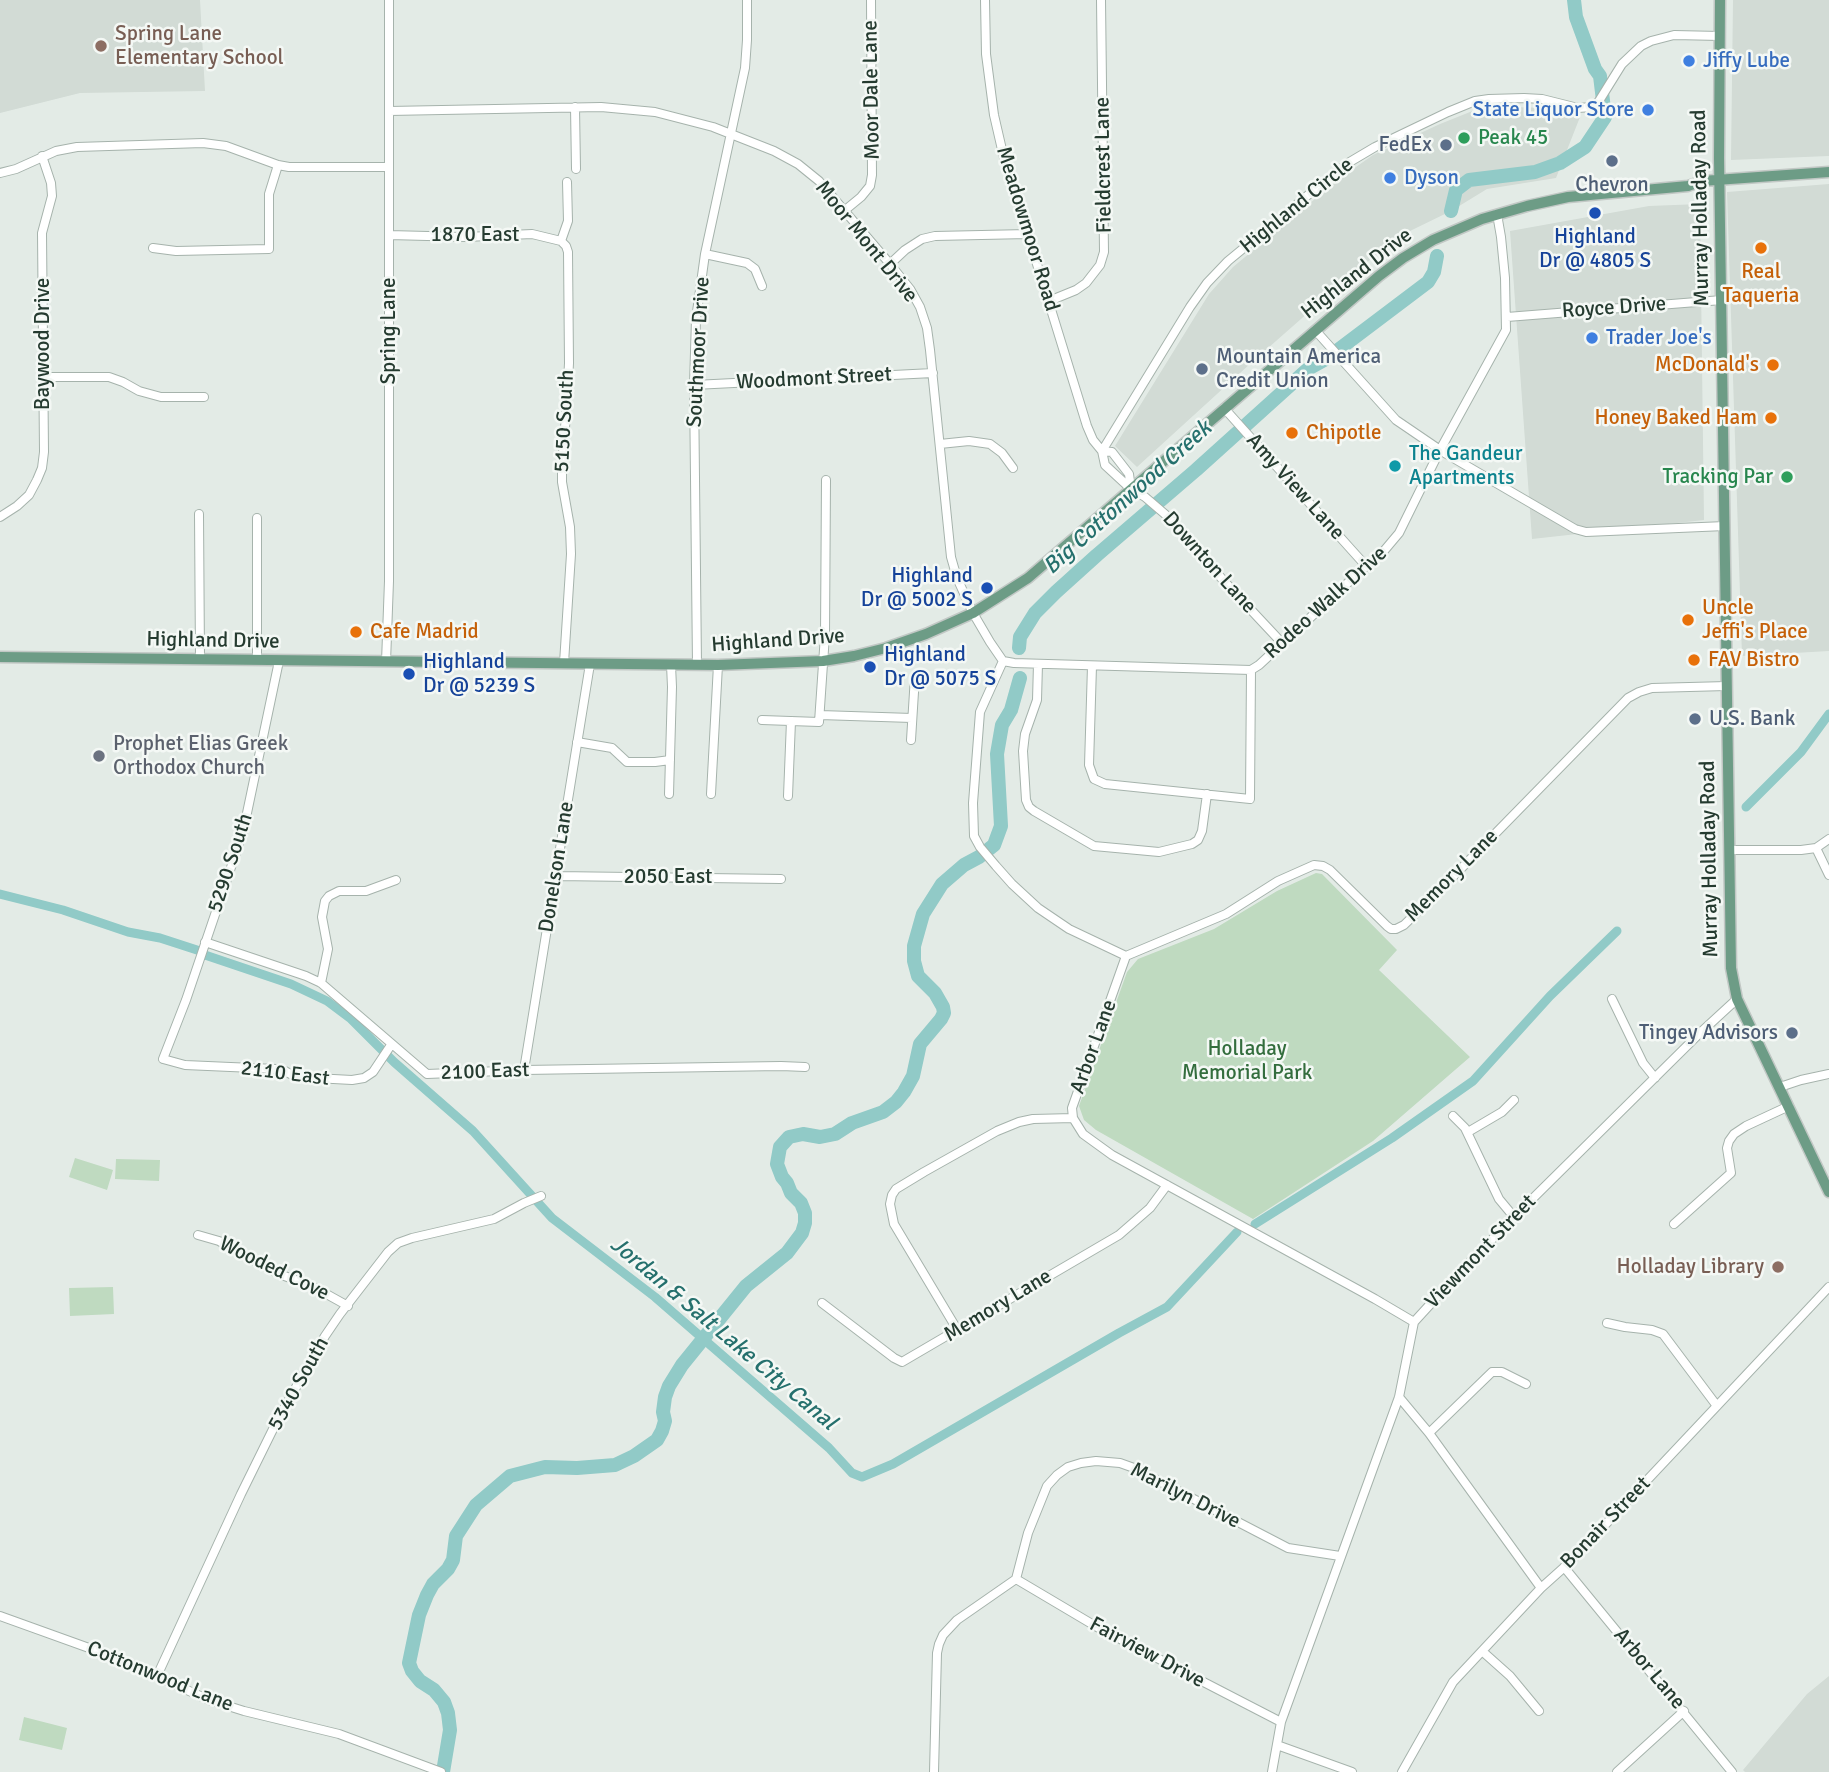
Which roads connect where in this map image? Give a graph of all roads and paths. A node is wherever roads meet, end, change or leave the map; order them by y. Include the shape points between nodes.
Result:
1 (389, 0) edge
2 (747, 0) edge
3 (871, 0) edge
4 (985, 0) edge
5 (1101, 0) edge
6 (1720, 0) edge
7 (1720, 36) junction
8 (575, 107) junction
9 (389, 111) junction
10 (731, 134) junction
11 (42, 156) junction
12 (278, 166) junction
13 (389, 167) junction
14 (576, 170) dead end
15 (1829, 172) edge
16 (0, 173) edge
17 (1720, 180) junction
18 (567, 182) dead end
19 (844, 211) junction
20 (1497, 215) junction
21 (1028, 234) junction
22 (389, 235) junction
23 (561, 241) junction
24 (153, 248) dead end
25 (705, 254) junction
26 (890, 264) junction
27 (762, 286) dead end
28 (1721, 300) junction
29 (1049, 301) junction
30 (1507, 317) junction
31 (1315, 330) junction
32 (933, 373) junction
33 (44, 377) junction
34 (694, 385) junction
35 (204, 397) dead end
36 (1224, 408) junction
37 (940, 444) junction
38 (1440, 450) junction
39 (1102, 451) junction
40 (1013, 468) dead end
41 (826, 480) dead end
42 (1131, 489) junction
43 (199, 514) dead end
44 (0, 517) edge
45 (257, 518) dead end
46 (1725, 526) junction
47 (1366, 566) junction
48 (973, 613) junction
49 (1282, 643) junction
50 (0, 657) edge
51 (200, 660) junction
52 (257, 660) junction
53 (279, 661) junction
54 (823, 661) junction
55 (1003, 661) junction
56 (386, 662) junction
57 (564, 663) junction
58 (590, 664) junction
59 (671, 664) junction
60 (1038, 664) junction
61 (697, 665) junction
62 (718, 665) junction
63 (1092, 666) junction
64 (1251, 670) junction
65 (915, 676) dead end
66 (1727, 686) junction
67 (820, 715) junction
68 (912, 718) junction
69 (762, 720) dead end
70 (791, 722) junction
71 (911, 740) dead end
72 (577, 742) junction
73 (670, 760) junction
74 (669, 794) dead end
75 (711, 794) dead end
76 (1207, 794) junction
77 (788, 796) dead end
78 (1829, 839) edge
79 (1816, 848) junction
80 (1729, 850) junction
81 (555, 876) junction
82 (1829, 876) edge
83 (781, 879) dead end
84 (396, 880) dead end
85 (202, 950) junction
86 (1126, 956) junction
87 (321, 983) junction
88 (1612, 999) dead end
89 (1737, 999) junction
90 (388, 1050) junction
91 (163, 1059) joint
92 (805, 1067) dead end
93 (524, 1070) junction
94 (1829, 1073) edge
95 (1655, 1078) junction
96 (1780, 1087) junction
97 (1514, 1100) dead end
98 (1788, 1107) junction
99 (1453, 1116) dead end
100 (1073, 1118) junction
101 (1468, 1132) junction
102 (1167, 1185) junction
103 (1829, 1192) edge
104 (541, 1196) dead end
105 (1514, 1217) junction
106 (1674, 1224) dead end
107 (198, 1235) dead end
108 (1829, 1287) edge
109 (822, 1303) dead end
110 (348, 1306) junction
111 (1414, 1322) junction
112 (1607, 1323) dead end
113 (958, 1331) junction
114 (1526, 1384) dead end
115 (1399, 1397) junction
116 (1717, 1406) junction
117 (1429, 1433) junction
118 (1340, 1556) junction
119 (1564, 1567) junction
120 (1016, 1579) junction
121 (1541, 1588) junction
122 (0, 1616) edge
123 (1482, 1651) junction
124 (157, 1676) junction
125 (1539, 1711) dead end
126 (1684, 1712) junction
127 (1281, 1722) junction
128 (1277, 1745) junction
129 (441, 1772) edge
130 (934, 1772) edge
131 (1272, 1772) edge
132 (1352, 1772) edge
133 (1402, 1772) edge
134 (1617, 1772) edge
135 (1732, 1772) edge

1 - 9 street, Spring Lane
2 - 10 street, Southmoor Drive via 746,61
3 - 19 street, Moor Dale Lane via 874,163 870,186
4 - 21 street, Meadowmoor Road via 994,115
5 - 29 street, Fieldcrest Lane via 1104,252 1086,283
6 - 7 main road, Murray Holladay Road
7 - 17 main road, Murray Holladay Road
7 - 39 street, Highland Circle via 1674,35 1651,41 1622,64 1592,107 1542,99 1475,101 1348,163 1207,283
8 - 9 street, Moor Mont Drive
8 - 10 street, Moor Mont Drive via 679,117
8 - 14 street
9 - 13 street, Spring Lane
10 - 19 street, Moor Mont Drive via 798,164
10 - 25 street, Southmoor Drive
11 - 12 street via 90,145 214,143
11 - 16 street
11 - 33 street, Baywood Drive via 52,196 42,233
12 - 13 street
12 - 24 street via 269,194 269,249
13 - 22 street, Spring Lane
15 - 17 main road, Highland Drive
17 - 20 main road, Highland Drive via 1568,197
17 - 28 main road, Murray Holladay Road
18 - 23 street, 5150 South via 568,221
19 - 26 street, Moor Mont Drive
20 - 30 street, Rodeo Walk Drive
20 - 31 main road, Highland Drive via 1417,248
21 - 26 street via 934,236 922,239
21 - 29 street, Meadowmoor Road
22 - 23 street, 1870 East via 531,234
22 - 56 street, Spring Lane
23 - 57 street, 5150 South via 568,252 569,363 562,482 571,554
25 - 27 street via 747,264
25 - 34 street, Southmoor Drive via 696,319
26 - 32 street, Moor Mont Drive via 920,307
28 - 30 street, Royce Drive
28 - 46 main road, Murray Holladay Road
29 - 39 street, Meadowmoor Road via 1087,426
30 - 38 street, Rodeo Walk Drive via 1506,330
31 - 36 main road, Highland Drive
31 - 38 street via 1396,420
32 - 34 street, Woodmont Street
32 - 37 street, Moor Mont Drive
33 - 35 street via 109,377 161,397
33 - 44 street, Baywood Drive via 42,468 29,495
34 - 61 street, Southmoor Drive
36 - 42 main road, Highland Drive
36 - 47 street, Amy View Lane
37 - 40 street via 990,444
37 - 48 street, Moor Mont Drive via 951,557
38 - 46 street via 1586,532
38 - 47 street, Rodeo Walk Drive via 1399,533
39 - 42 street, Meadowmoor Road via 1105,465
39 - 42 street, Meadowmoor Road via 1112,452 1129,474
41 - 54 street
42 - 48 main road, Highland Drive via 1028,578
42 - 49 street, Downton Lane via 1166,515
43 - 51 street
45 - 52 street
46 - 66 main road, Murray Holladay Road
47 - 49 street, Rodeo Walk Drive
48 - 54 main road, Highland Drive via 903,642
48 - 55 street
49 - 64 street, Rodeo Walk Drive
50 - 51 main road, Highland Drive
51 - 52 main road, Highland Drive
52 - 53 main road, Highland Drive
53 - 56 main road, Highland Drive
53 - 85 street, 5290 South via 243,832
54 - 62 main road, Highland Drive
54 - 67 street
55 - 60 street, Rodeo Walk Drive
55 - 86 street via 980,712 974,836 1023,895 1058,922
56 - 57 main road, Highland Drive
57 - 58 main road, Highland Drive
58 - 59 main road, Highland Drive
58 - 72 street, Donelson Lane
59 - 61 main road, Highland Drive
59 - 73 street
60 - 63 street, Rodeo Walk Drive
60 - 76 street via 1037,700 1023,746 1026,796 1034,811 1094,846 1156,853 1198,840
61 - 62 main road, Highland Drive
62 - 75 street
63 - 64 street, Rodeo Walk Drive
63 - 76 street via 1089,765 1094,779 1105,784
64 - 76 street via 1250,799
65 - 68 street
66 - 80 main road, Murray Holladay Road
66 - 86 street, Memory Lane via 1652,688 1628,698 1396,929 1387,926 1330,870 1314,865 1278,881 1226,914
67 - 68 street
67 - 70 street via 819,722
68 - 71 street
69 - 70 street
70 - 77 street
72 - 73 street via 612,748 629,762
72 - 81 street, Donelson Lane
73 - 74 street
78 - 79 street
79 - 80 street
79 - 82 street
80 - 89 main road, Murray Holladay Road via 1731,968
81 - 83 street, 2050 East
81 - 93 street, Donelson Lane
84 - 87 street via 366,891 339,891 325,901 322,917 328,949
85 - 87 street, 2100 East
85 - 91 street, 5290 South
86 - 100 street, Arbor Lane via 1072,1108
87 - 90 street, 2100 East
88 - 95 street
89 - 95 street, Viewmont Street
89 - 96 main road, Murray Holladay Road
90 - 91 street, 2110 East via 373,1072 352,1080 296,1077 275,1069 185,1065
90 - 93 street, 2100 East via 427,1074
92 - 93 street, 2100 East
94 - 96 street
95 - 105 street, Viewmont Street
96 - 98 main road, Murray Holladay Road
97 - 101 street
98 - 103 main road, Murray Holladay Road
98 - 106 street via 1734,1134 1727,1148 1731,1173
99 - 101 street
100 - 102 street, Arbor Lane via 1083,1133 1112,1155
100 - 113 street via 1034,1119 997,1131 924,1171 892,1195 894,1224
101 - 105 street via 1499,1199
102 - 111 street, Arbor Lane
102 - 113 street, Memory Lane via 1119,1235
104 - 110 street, 5340 South via 494,1219 398,1244
105 - 111 street, Viewmont Street
107 - 110 street, Wooded Cove via 219,1241
108 - 116 street, Bonair Street
109 - 113 street, Memory Lane via 902,1362
110 - 124 street, 5340 South via 325,1336 278,1419
111 - 115 street, Viewmont Street
112 - 116 street via 1663,1334
114 - 117 street via 1492,1372
115 - 117 street
115 - 118 street, Viewmont Street
116 - 119 street, Bonair Street
117 - 121 street
118 - 120 street, Marilyn Drive via 1289,1548 1134,1468 1096,1461 1068,1468 1047,1486
118 - 127 street, Viewmont Street
119 - 121 street, Bonair Street
119 - 126 street, Arbor Lane
120 - 127 street, Fairview Drive via 1097,1627
120 - 130 street via 943,1634 937,1653
121 - 123 street, Bonair Street
122 - 124 street, Cottonwood Lane
123 - 125 street
123 - 133 street, Bonair Street via 1449,1686
124 - 129 street, Cottonwood Lane via 209,1700 340,1734
126 - 134 street
126 - 135 street, Arbor Lane
127 - 128 street, Viewmont Street
128 - 131 street, Viewmont Street
128 - 132 street

